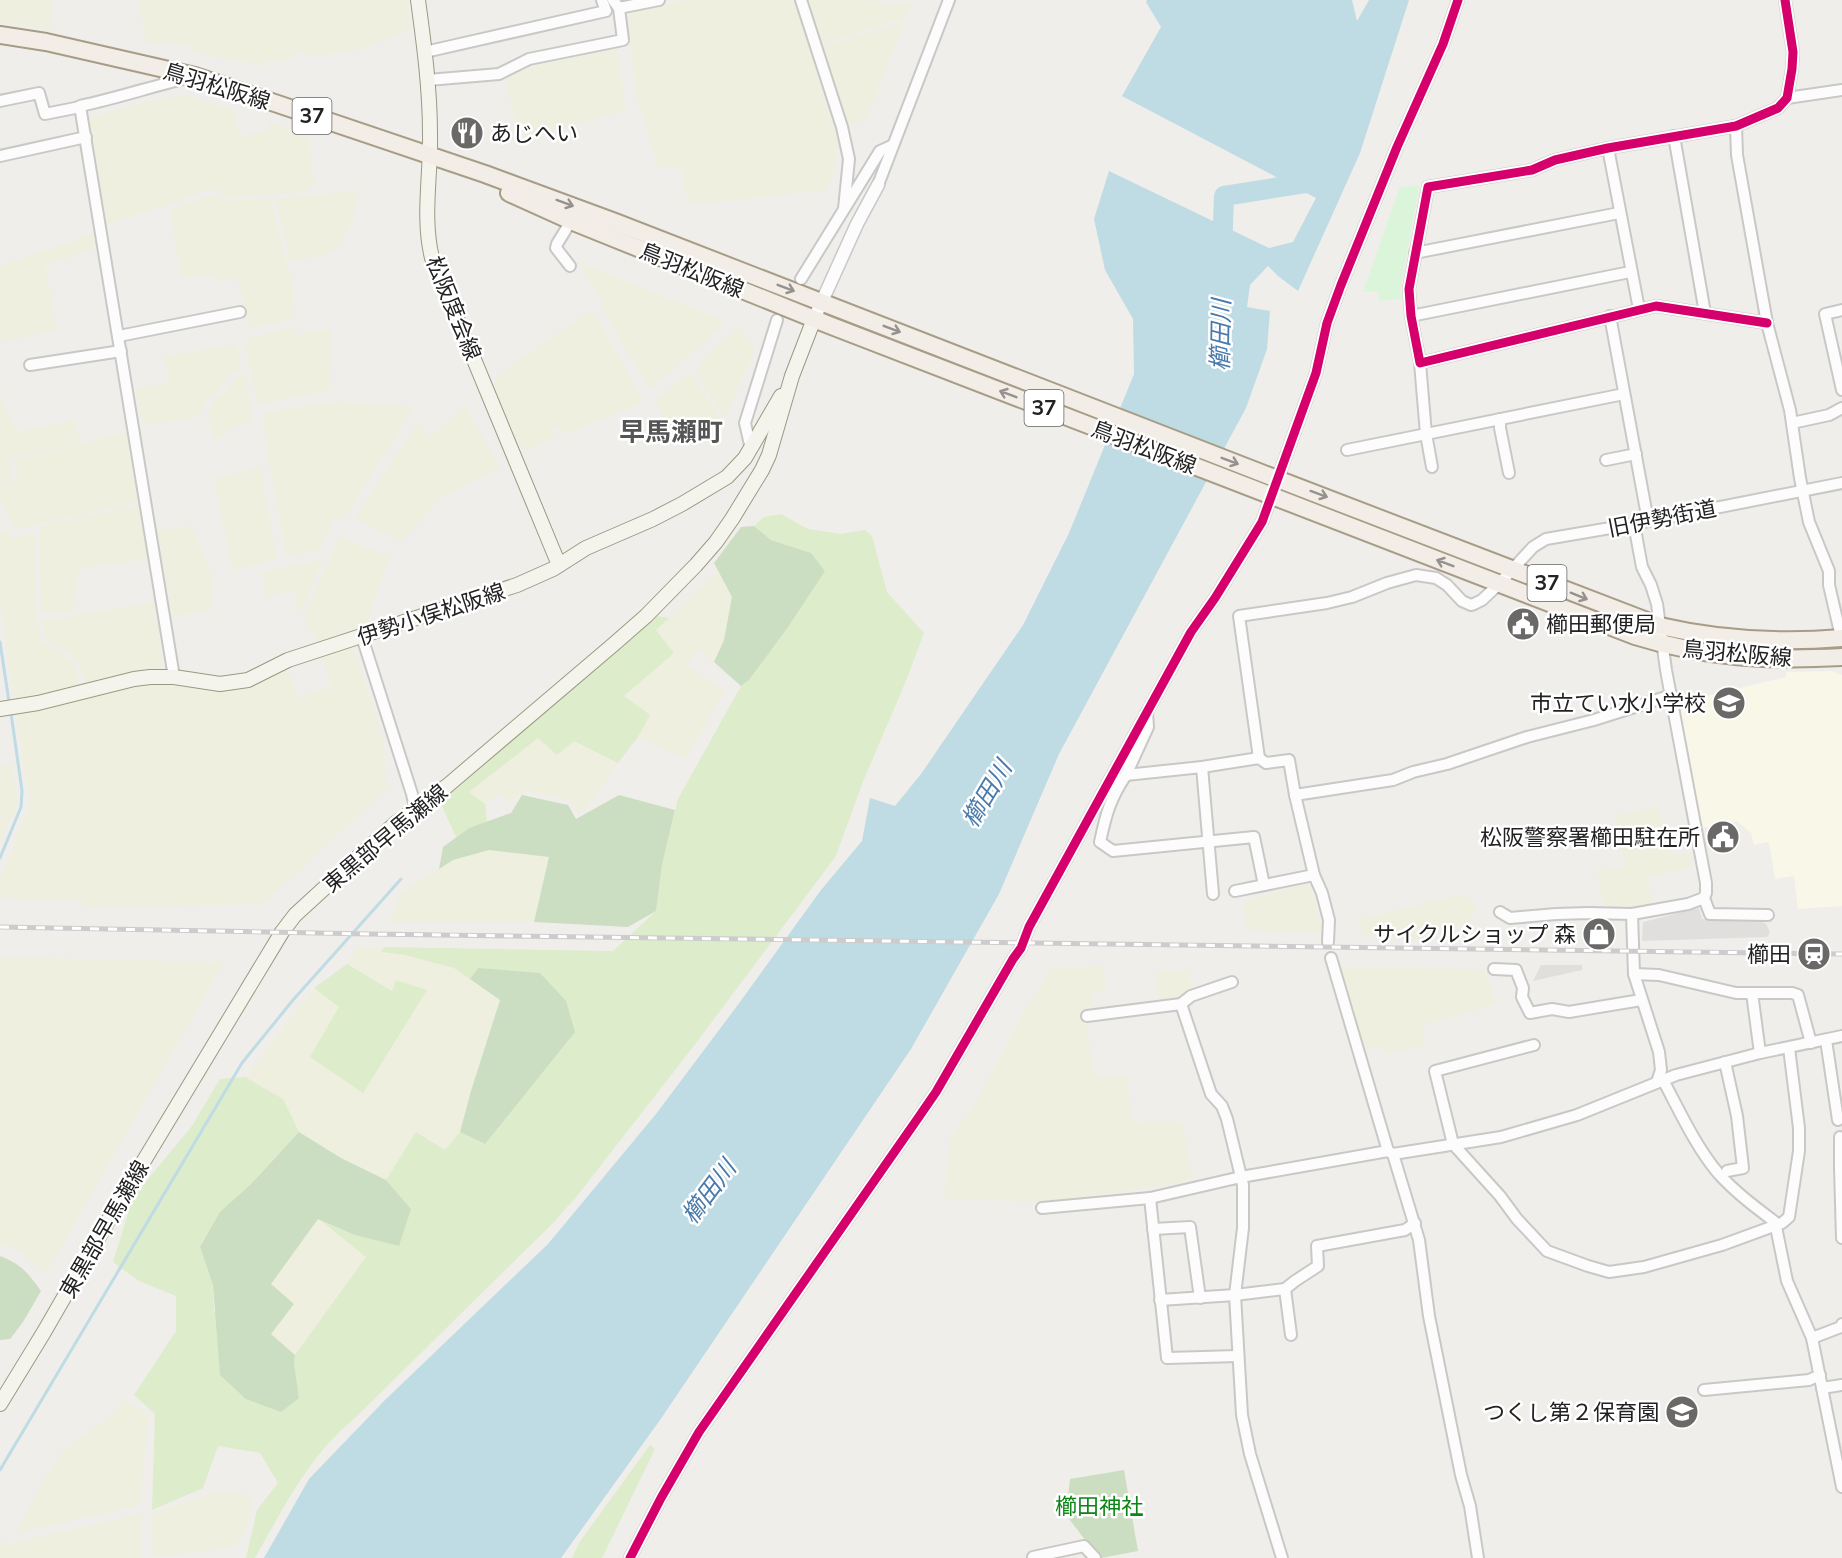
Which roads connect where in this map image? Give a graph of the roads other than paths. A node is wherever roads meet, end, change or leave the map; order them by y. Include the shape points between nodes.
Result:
1 (418, 0) edge
2 (602, 0) edge
3 (659, 0) edge
4 (801, 0) edge
5 (949, 0) edge
6 (1458, 0) edge
7 (1785, 0) edge
8 (616, 4) edge
9 (0, 35) edge
10 (425, 52) junction
11 (195, 76) junction
12 (428, 80) junction
13 (1842, 90) edge
14 (1787, 98) junction
15 (0, 101) edge
16 (80, 107) junction
17 (1736, 126) junction
18 (1674, 136) junction
19 (86, 137) junction
20 (891, 146) junction
21 (1608, 148) junction
22 (0, 156) edge
23 (430, 156) junction
24 (878, 185) joint
25 (844, 209) junction
26 (1619, 213) junction
27 (571, 221) junction
28 (1415, 253) junction
29 (570, 266) dead end
30 (1630, 272) junction
31 (801, 279) dead end
32 (829, 305) junction
33 (1639, 309) junction
34 (1842, 310) edge
35 (240, 312) dead end
36 (1705, 313) junction
37 (1411, 316) junction
38 (1610, 316) junction
39 (777, 320) dead end
40 (822, 322) junction
41 (1767, 323) junction
42 (119, 336) junction
43 (121, 351) junction
44 (1419, 363) junction
45 (30, 365) dead end
46 (792, 376) junction
47 (1842, 390) edge
48 (1624, 394) junction
49 (1842, 408) edge
50 (1500, 419) junction
51 (1792, 423) junction
52 (1426, 434) junction
53 (751, 449) junction
54 (1347, 450) dead end
55 (1636, 454) junction
56 (1606, 460) dead end
57 (1432, 467) dead end
58 (1509, 473) dead end
59 (1270, 477) junction
60 (1842, 483) edge
61 (1802, 491) junction
62 (1264, 493) junction
63 (1648, 521) junction
64 (1634, 524) junction
65 (559, 565) junction
66 (1512, 570) junction
67 (1499, 584) junction
68 (1660, 626) junction
69 (362, 637) junction
70 (1842, 639) edge
71 (1664, 645) junction
72 (1842, 657) edge
73 (174, 677) junction
74 (1672, 695) junction
75 (0, 709) edge
76 (1147, 711) junction
77 (1259, 758) junction
78 (1202, 766) junction
79 (1126, 775) junction
80 (1295, 795) junction
81 (415, 808) junction
82 (1209, 842) junction
83 (1314, 875) junction
84 (1264, 885) junction
85 (1235, 891) dead end
86 (1212, 894) dead end
87 (1704, 898) junction
88 (1500, 912) dead end
89 (1632, 914) junction
90 (1768, 915) dead end
91 (1328, 942) dead end
92 (1331, 958) dead end
93 (1494, 969) dead end
94 (1634, 974) junction
95 (1232, 982) dead end
96 (1752, 993) junction
97 (1641, 1000) junction
98 (1181, 1004) junction
99 (1087, 1016) dead end
100 (1842, 1036) edge
101 (1826, 1040) junction
102 (1811, 1043) junction
103 (1534, 1045) dead end
104 (1789, 1048) junction
105 (1760, 1053) junction
106 (1725, 1062) junction
107 (1660, 1081) junction
108 (1838, 1120) dead end
109 (1840, 1137) dead end
110 (1453, 1144) junction
111 (1390, 1153) junction
112 (1841, 1167) edge
113 (1726, 1171) dead end
114 (1241, 1177) junction
115 (1150, 1198) junction
116 (1042, 1208) dead end
117 (1415, 1223) junction
118 (1775, 1226) junction
119 (1153, 1229) junction
120 (1842, 1238) edge
121 (1285, 1289) junction
122 (1235, 1295) junction
123 (1200, 1298) junction
124 (1160, 1300) junction
125 (1842, 1326) edge
126 (1291, 1335) dead end
127 (1812, 1338) junction
128 (1238, 1356) junction
129 (1820, 1376) junction
130 (1842, 1384) edge
131 (1822, 1388) junction
132 (1704, 1390) dead end
133 (0, 1404) edge
134 (1842, 1487) edge
135 (1033, 1557) edge
136 (630, 1558) edge
137 (1095, 1558) edge
138 (1282, 1558) edge
139 (1478, 1558) edge

1 - 10 main road, 松阪度会線
2 - 10 street via 606,11
3 - 8 street
4 - 25 street via 849,159
5 - 20 street
6 - 59 street via 1341,285 1327,323 1316,373
7 - 14 street via 1792,52
8 - 12 street via 623,40 529,59 499,74
9 - 11 main road, 鳥羽松阪線 / 37
10 - 12 main road, 松阪度会線
11 - 16 street
11 - 23 main road, 鳥羽松阪線 / 37
12 - 23 main road, 松阪度会線
13 - 14 street
14 - 17 street via 1778,108
15 - 16 street via 39,93 45,114
16 - 19 street
17 - 18 street
17 - 41 street via 1737,155
18 - 21 street
18 - 36 street
19 - 22 street
19 - 42 street
20 - 24 street
20 - 25 street via 880,151
21 - 26 street
21 - 28 street via 1555,160 1532,170 1428,187
23 - 27 main road, 鳥羽松阪線 / 37
23 -> 32 main road, 鳥羽松阪線 / 37 via 561,201
23 - 65 main road, 松阪度会線 via 427,221 434,265
24 - 32 street via 856,224
25 - 31 street
26 - 28 street
26 - 30 street
27 - 29 street via 556,248
27 - 40 main road, 鳥羽松阪線 / 37
28 - 37 street via 1408,290
30 - 33 street
30 - 37 street
32 - 40 street
32 -> 59 main road, 鳥羽松阪線 / 37
33 - 36 street via 1656,306
33 - 38 street
34 - 47 street via 1826,314
35 - 42 street
36 - 41 street
37 - 44 street
38 - 44 street
38 - 48 street
39 - 53 street via 745,423
40 - 46 main road, 東黒部早馬瀬線
62 -> 40 main road, 鳥羽松阪線 / 37
41 - 51 street
42 - 43 street
43 - 45 street
43 - 73 street
44 - 52 street
46 - 53 main road, 伊勢小俣松阪線
46 - 81 main road, 東黒部早馬瀬線 via 762,470 732,519 696,565 622,637 447,786
48 - 50 street
48 - 55 street
49 - 51 street
50 - 52 street
50 - 58 street
51 - 61 street
52 - 54 street
52 - 57 street
53 - 65 main road, 伊勢小俣松阪線 via 732,472 708,489
55 - 56 street
55 - 63 street
59 - 62 street
59 -> 66 main road, 鳥羽松阪線 / 37
60 - 61 street, 旧伊勢街道
61 - 63 street, 旧伊勢街道
61 - 70 street via 1828,571
67 -> 62 main road, 鳥羽松阪線 / 37
62 - 76 street via 1262,522 1191,632
63 - 64 street, 旧伊勢街道
64 - 66 street, 旧伊勢街道 via 1546,539
64 - 68 street
65 - 69 main road, 伊勢小俣松阪線 via 508,589
66 - 67 street, 旧伊勢街道
66 -> 68 main road, 鳥羽松阪線 / 37
67 - 71 main road, 鳥羽松阪線 / 37
67 - 77 street, 旧伊勢街道 via 1471,605 1436,578 1416,575 1327,603 1239,616
68 - 70 main road, 鳥羽松阪線 / 37 via 1749,640
68 - 71 street
69 - 73 main road, 伊勢小俣松阪線 via 288,660 240,682 209,683
69 - 81 street
71 - 72 main road, 鳥羽松阪線 / 37 via 1750,658
71 - 74 street
73 - 75 main road, 伊勢小俣松阪線 via 134,679
74 - 80 street via 1393,780
74 - 87 street via 1706,883
76 - 79 street via 1148,727
76 - 136 street via 1021,948 936,1092 699,1432
77 - 78 street
77 - 80 street via 1266,763 1289,760
78 - 79 street
78 - 82 street
79 - 82 street via 1106,812 1100,842 1113,851
80 - 83 street
81 - 133 main road, 東黒部早馬瀬線 via 311,900 282,932
82 - 84 street via 1254,837
82 - 86 street
83 - 84 street
83 - 91 street via 1329,920
84 - 85 street
87 - 89 street
87 - 90 street via 1710,914
88 - 89 street via 1510,918
89 - 94 street
92 - 111 street
93 - 97 street via 1516,970 1530,1013 1552,1009 1569,1012
94 - 96 street
94 - 97 street
95 - 98 street via 1191,996
96 - 102 street via 1798,995
96 - 105 street
97 - 107 street via 1659,1052
98 - 99 street
98 - 114 street via 1211,1094 1227,1119
100 - 101 street
101 - 102 street
101 - 108 street
102 - 104 street
103 - 110 street via 1435,1071
104 - 105 street
104 - 118 street via 1799,1150 1791,1212 1786,1221
105 - 106 street
106 - 107 street
106 - 113 street via 1743,1168
107 - 110 street via 1566,1118 1501,1137
107 - 118 street via 1718,1172
109 - 112 street
110 - 111 street
110 - 118 street via 1547,1251 1610,1272 1644,1267
111 - 114 street
111 - 117 street
112 - 120 street
114 - 115 street
114 - 122 street via 1243,1228
115 - 116 street
115 - 119 street
117 - 121 street via 1405,1230 1317,1246 1318,1266
117 - 139 street via 1437,1358
118 - 127 street via 1787,1281
119 - 123 street via 1190,1227
119 - 124 street
121 - 122 street
121 - 126 street
122 - 123 street
122 - 128 street
123 - 124 street
124 - 128 street via 1167,1358
125 - 127 street
127 - 129 street
128 - 138 street via 1245,1430
129 - 131 street
129 - 132 street
130 - 131 street
131 - 134 street
135 - 137 street via 1084,1546

